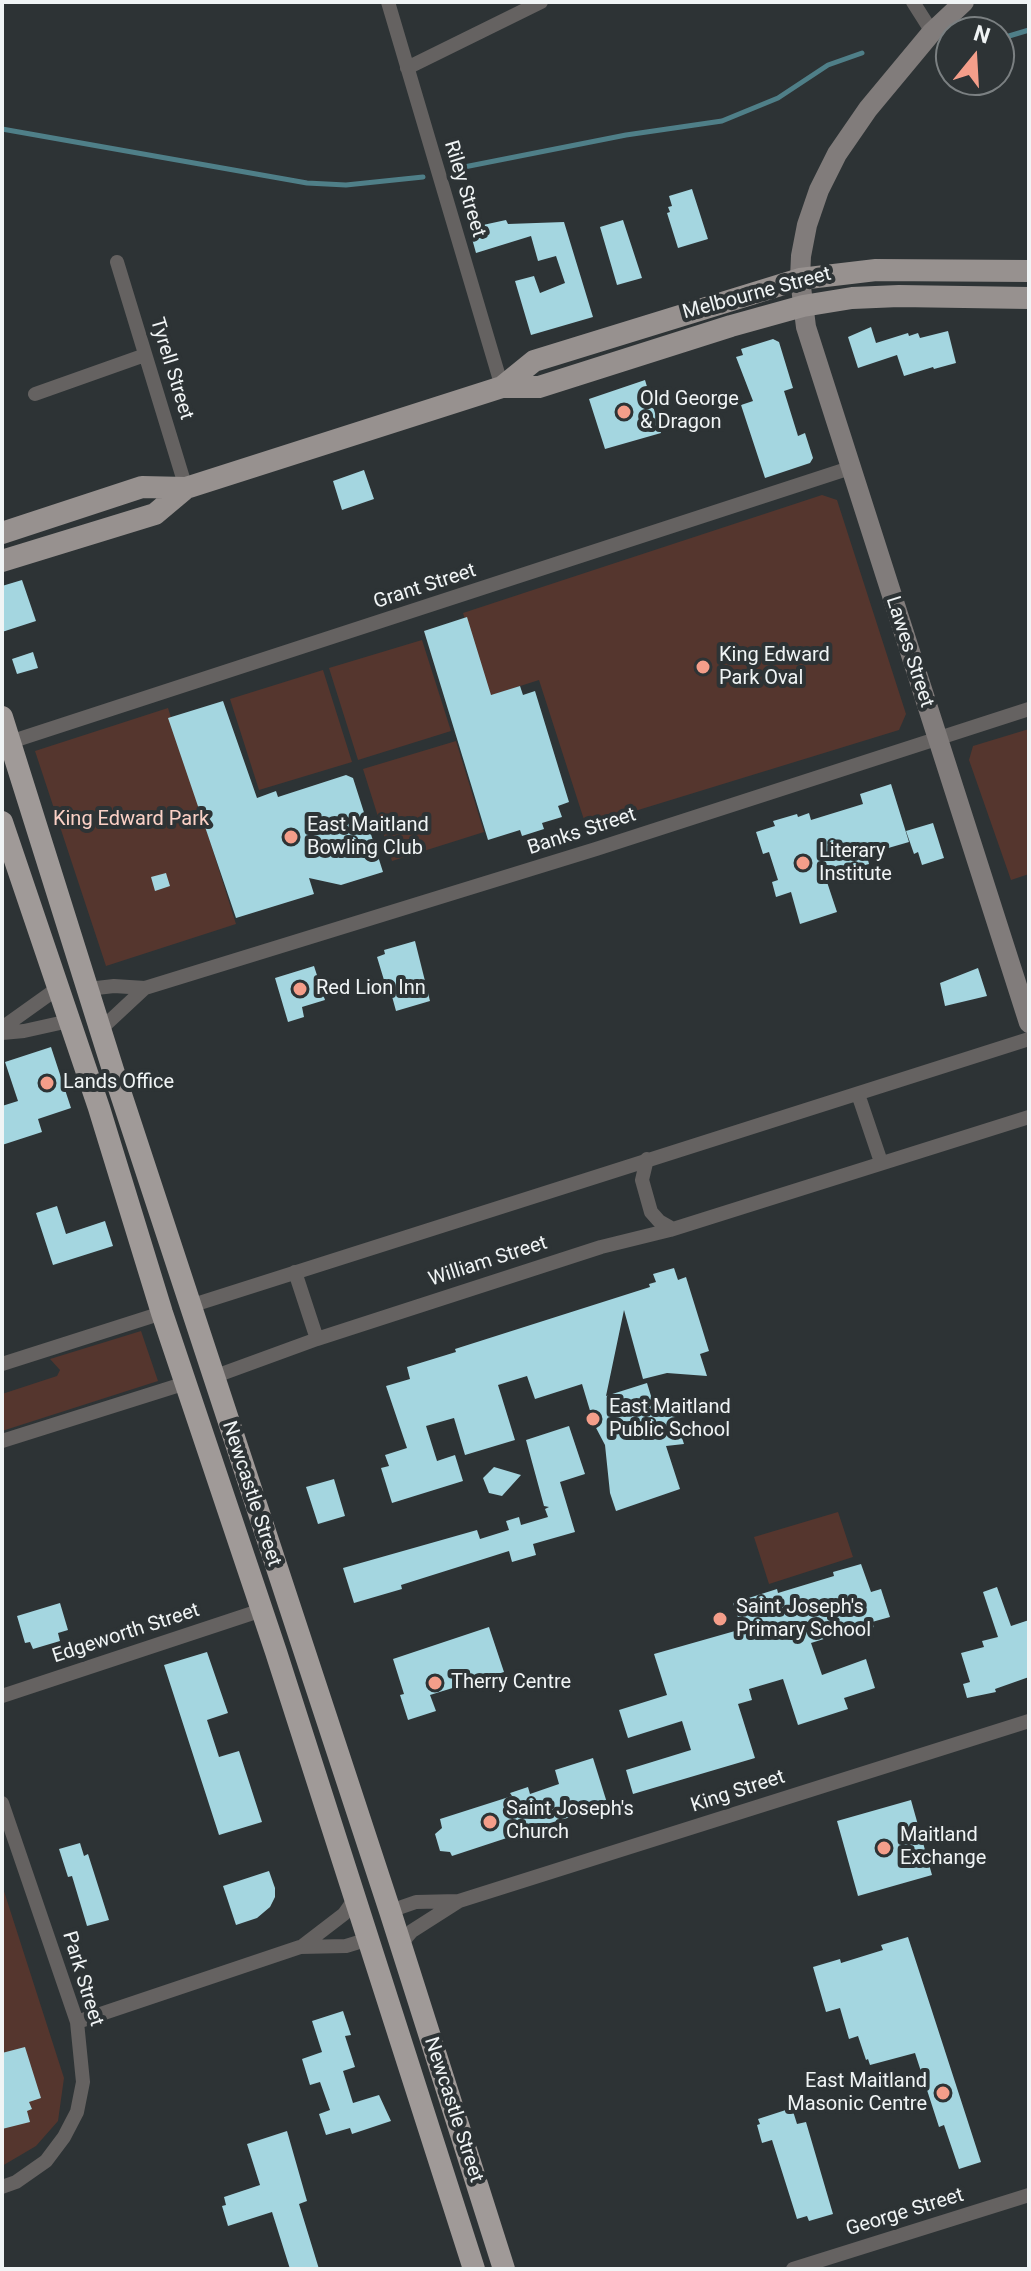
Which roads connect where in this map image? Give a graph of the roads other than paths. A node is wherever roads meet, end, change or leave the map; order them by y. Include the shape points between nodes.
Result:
1 (388, 2) edge
2 (541, 2) edge
3 (913, 2) edge
4 (964, 2) edge
5 (932, 32) junction
6 (407, 68) junction
7 (117, 262) dead end
8 (1029, 271) edge
9 (800, 279) junction
10 (1029, 298) edge
11 (803, 306) junction
12 (145, 355) junction
13 (502, 387) junction
14 (35, 394) dead end
15 (850, 468) junction
16 (186, 488) junction
17 (2, 533) edge
18 (2, 561) edge
19 (1029, 709) edge
20 (2, 717) edge
21 (936, 738) junction
22 (10, 742) junction
23 (2, 822) edge
24 (58, 988) junction
25 (145, 988) junction
26 (88, 989) junction
27 (69, 1021) junction
28 (1029, 1023) edge
29 (101, 1029) junction
30 (2, 1030) edge
31 (1029, 1039) edge
32 (858, 1094) junction
33 (1029, 1117) edge
34 (647, 1159) junction
35 (881, 1162) junction
36 (673, 1229) junction
37 (295, 1272) junction
38 (190, 1306) junction
39 (162, 1313) junction
40 (317, 1339) junction
41 (2, 1364) edge
42 (213, 1377) junction
43 (186, 1383) junction
44 (2, 1441) edge
45 (262, 1610) junction
46 (2, 1696) edge
47 (1029, 1721) edge
48 (2, 1803) edge
49 (370, 1853) junction
50 (356, 1897) junction
51 (459, 1901) junction
52 (390, 1911) junction
53 (369, 1939) junction
54 (400, 1945) junction
55 (300, 1947) junction
56 (388, 1998) junction
57 (77, 2022) junction
58 (2, 2187) edge
59 (1029, 2195) edge
60 (474, 2269) edge
61 (504, 2269) edge
62 (793, 2269) edge

1 - 6 street, Riley Street
2 - 6 street
3 - 5 street
4 - 5 main road, Lawes Street
5 - 9 main road, Lawes Street via 837,154 807,225
6 - 13 street, Riley Street
7 - 12 street, Tyrell Street
8 - 9 main road, Melbourne Street via 876,270
9 - 11 main road, Lawes Street
9 - 13 main road, Melbourne Street via 534,361
10 - 11 main road, Melbourne Street via 890,296
11 - 13 main road, Melbourne Street via 539,387
11 - 15 main road, Lawes Street
12 - 14 street
12 - 16 street, Tyrell Street
13 - 16 main road, Melbourne Street
15 - 21 main road, Lawes Street
15 - 22 street, Grant Street
16 - 17 main road, Melbourne Street via 142,487
16 - 18 main road, Melbourne Street via 155,514
19 - 21 street, Banks Street
20 - 22 highway, Newcastle Street
21 - 25 street, Banks Street
21 - 28 main road, Lawes Street
22 - 26 highway, Newcastle Street
23 - 24 highway, Newcastle Street
24 - 27 highway, Newcastle Street
24 - 30 street
25 - 26 street, Banks Street
25 - 29 street, Banks Street
26 - 27 highway
26 - 29 highway, Newcastle Street
27 - 30 street
27 - 39 highway, Newcastle Street
29 - 38 highway, Newcastle Street
31 - 32 street
32 - 34 street
32 - 35 street
33 - 35 street, William Street
34 - 36 street via 642,1180 651,1212
34 - 37 street
35 - 36 street, William Street
36 - 40 street, William Street via 601,1247
37 - 38 street
37 - 40 street
38 - 42 highway, Newcastle Street
39 - 41 street
39 - 43 highway, Newcastle Street
40 - 42 street, William Street
42 - 49 highway, Newcastle Street
43 - 44 street
43 - 45 highway, Newcastle Street
45 - 46 street, Edgeworth Street
45 - 50 highway, Newcastle Street
47 - 51 street, King Street
48 - 57 street, Park Street
49 - 52 highway, Newcastle Street
49 - 53 highway via 368,1874 375,1903
50 - 53 highway, Newcastle Street
50 - 55 street via 344,1914
51 - 52 street, King Street via 416,1902
51 - 54 street, King Street via 412,1931
52 - 54 highway, Newcastle Street
52 - 56 highway via 385,1938
53 - 55 street via 346,1946
53 - 56 highway, Newcastle Street
54 - 61 highway, Newcastle Street
55 - 57 street
56 - 60 highway, Newcastle Street
57 - 58 street, Park Street via 83,2082 77,2112 46,2161
59 - 62 street, George Street

